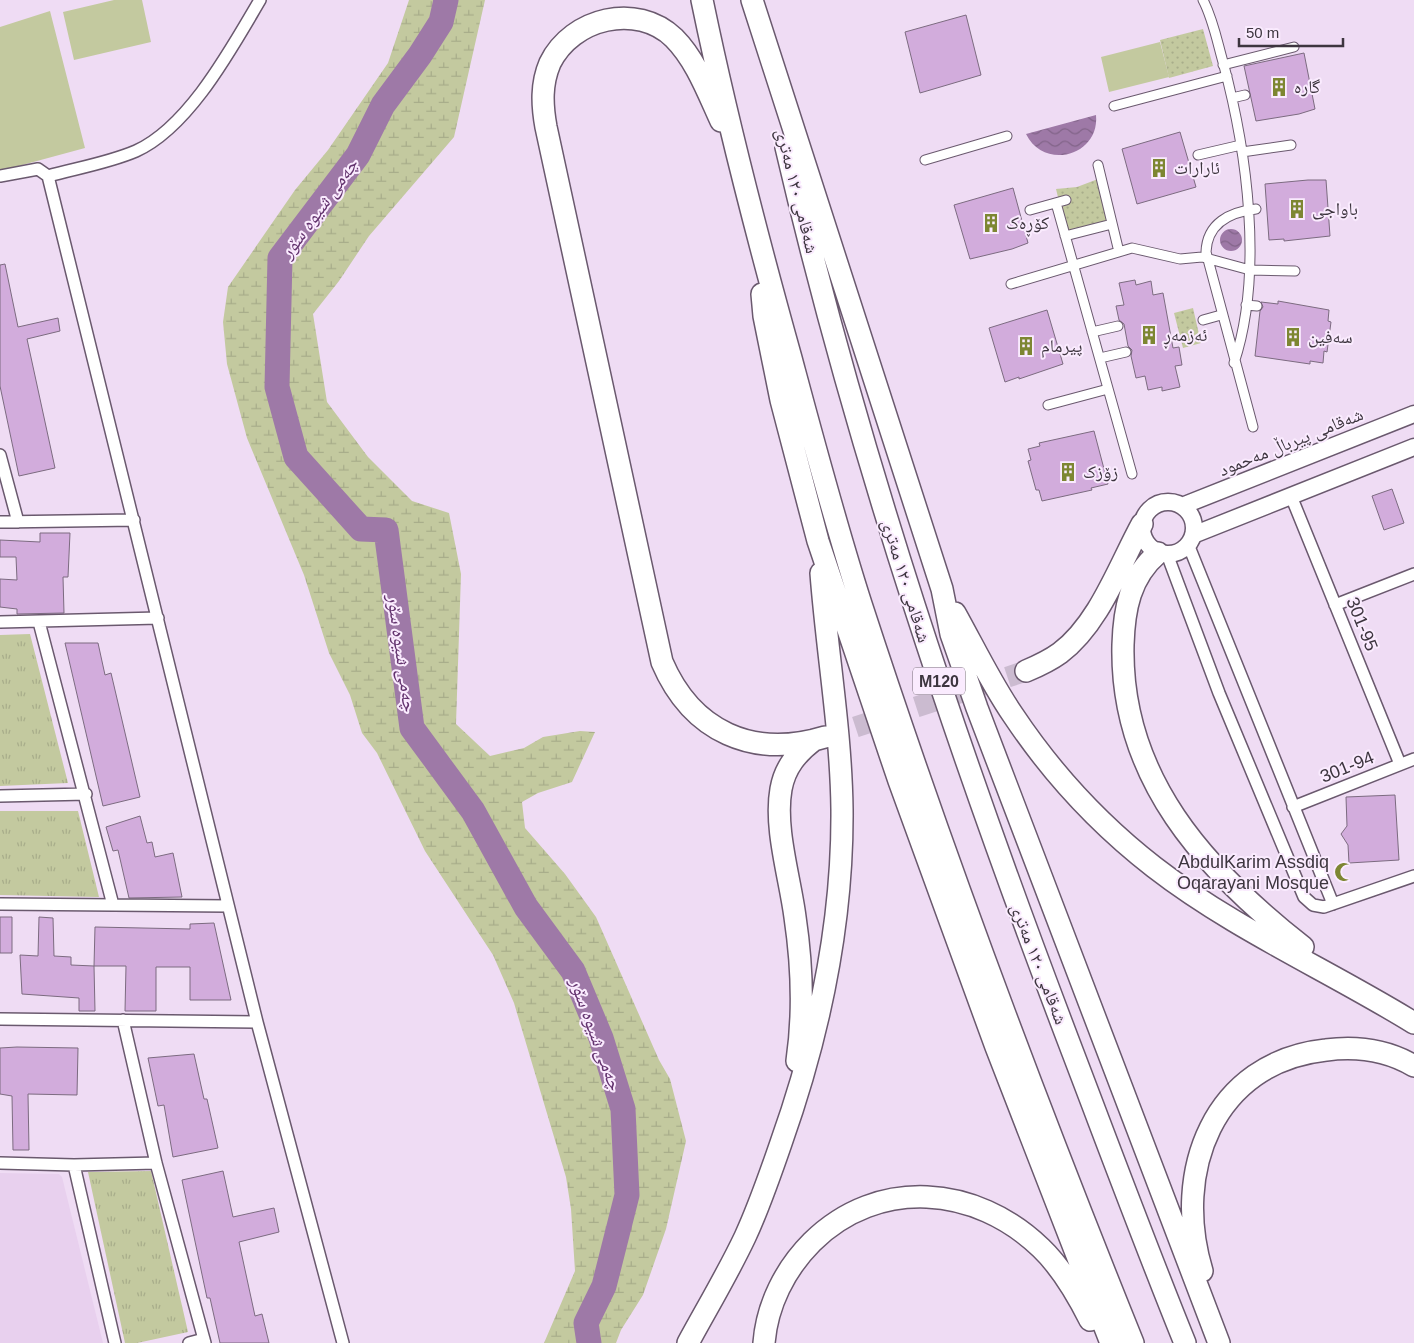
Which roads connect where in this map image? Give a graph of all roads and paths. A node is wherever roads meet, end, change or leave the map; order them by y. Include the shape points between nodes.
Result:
1 (260, 0) edge
2 (702, 0) edge
3 (752, 0) edge
4 (1203, 0) edge
5 (1294, 47) dead end
6 (1223, 64) junction
7 (1227, 76) junction
8 (1245, 95) dead end
9 (1232, 98) junction
10 (1114, 106) dead end
11 (1007, 136) dead end
12 (1291, 145) dead end
13 (1241, 149) junction
14 (737, 155) junction
15 (1198, 156) dead end
16 (925, 160) dead end
17 (1098, 165) dead end
18 (0, 176) edge
19 (48, 176) junction
20 (1066, 200) dead end
21 (1056, 203) junction
22 (1030, 210) dead end
23 (1252, 210) junction
24 (1112, 224) junction
25 (755, 230) junction
26 (1065, 236) junction
27 (1119, 252) junction
28 (1206, 258) junction
29 (1074, 266) junction
30 (1249, 270) junction
31 (1295, 271) dead end
32 (1011, 284) dead end
33 (1246, 305) junction
34 (1257, 306) dead end
35 (1221, 315) junction
36 (1203, 320) dead end
37 (1118, 326) dead end
38 (1092, 332) junction
39 (1126, 352) dead end
40 (1100, 358) junction
41 (1234, 362) junction
42 (1108, 389) junction
43 (1048, 406) dead end
44 (1414, 414) edge
45 (1253, 427) dead end
46 (1414, 447) edge
47 (0, 454) edge
48 (1132, 474) dead end
49 (1291, 496) junction
50 (1182, 506) junction
51 (134, 520) junction
52 (0, 522) edge
53 (18, 522) junction
54 (1142, 524) junction
55 (1191, 540) junction
56 (818, 541) junction
57 (1162, 554) junction
58 (1414, 574) edge
59 (942, 589) junction
60 (1335, 605) junction
61 (158, 618) junction
62 (0, 622) edge
63 (39, 622) junction
64 (1026, 671) tunnel mouth
65 (1414, 759) edge
66 (1400, 764) junction
67 (86, 794) junction
68 (0, 796) edge
69 (1293, 807) junction
70 (1414, 876) edge
71 (0, 904) edge
72 (1333, 904) junction
73 (113, 905) junction
74 (228, 906) junction
75 (0, 1018) edge
76 (123, 1020) junction
77 (1410, 1020) edge
78 (257, 1022) junction
79 (1414, 1066) edge
80 (788, 1123) junction
81 (0, 1163) edge
82 (156, 1163) junction
83 (74, 1164) junction
84 (204, 1341) edge
85 (115, 1343) edge
86 (189, 1343) edge
87 (343, 1343) edge
88 (688, 1343) edge
89 (764, 1343) edge
90 (1101, 1343) edge
91 (1111, 1343) edge
92 (1133, 1343) edge
93 (1185, 1343) edge
94 (1220, 1343) edge
95 (1223, 1343) edge

1 - 19 street via 230,51 183,115 162,135 123,156
2 - 14 highway, M120
3 - 59 highway
3 - 93 highway, شەقامی ١٢٠ مەتری / M120 via 803,220 848,390 919,623 991,835
4 - 6 street
5 - 6 street
6 - 7 street
7 - 9 street
7 - 10 street
8 - 9 street
9 - 13 street
11 - 16 street
12 - 13 street
13 - 15 street
13 - 23 street
14 - 25 highway, M120
14 - 80 highway via 688,55 674,38 657,26 627,18 596,22 570,38 551,62 543,92 546,127 662,662 675,689 694,712 730,736 768,745 820,739 791,762 781,788 780,824 796,918 801,981 800,1043
17 - 24 street
18 - 19 street via 38,168
19 - 51 street
20 - 21 street
21 - 22 street
21 - 26 street
23 - 28 street via 1236,212 1222,219 1207,240
23 - 30 street
24 - 26 street
24 - 27 street
25 - 56 highway via 764,316
25 - 92 highway, M120 via 820,466 912,757 1034,1090
26 - 29 street
27 - 28 street via 1139,248 1180,259
27 - 29 street
28 - 30 street
28 - 35 street
29 - 32 street
29 - 38 street
30 - 31 street
30 - 33 street
33 - 34 street
33 - 41 street via 1249,327
35 - 36 street
35 - 41 street
37 - 38 street
38 - 40 street
39 - 40 street
40 - 42 street
41 - 45 street
42 - 43 street
42 - 48 street
44 - 50 main road, شەقامی پیرباڵ مەحمود
46 - 49 main road
47 - 53 street
49 - 55 main road
49 - 60 street, 301-95
50 - 54 main road, شەقامی پیرباڵ مەحمود via 1167,502 1153,506
50 - 55 main road via 1192,519
51 - 53 street
51 - 61 street
52 - 53 street
54 - 57 main road via 1144,539
54 - 64 highway via 1096,612 1080,634 1055,657
55 - 57 main road via 1179,552
55 - 69 street
56 - 80 highway via 842,809 839,889 829,969 812,1047
56 - 91 highway via 899,781 996,1048
57 - 72 street via 1304,897 1308,903 1319,907
57 - 77 highway via 1140,574 1130,592 1123,655 1129,715 1142,757 1156,787 1201,854 1272,924
58 - 60 street
59 - 77 highway via 1012,715 1052,767 1113,832 1196,897
59 - 94 highway via 952,634 977,708
60 - 66 street, 301-95
61 - 63 street
61 - 74 street
62 - 63 street
63 - 67 street
65 - 66 street, 301-94
66 - 69 street, 301-94
67 - 68 street
67 - 73 street
69 - 72 street
70 - 72 street
71 - 73 street
73 - 74 street
74 - 78 street
75 - 76 street
76 - 78 street
76 - 82 street
78 - 87 street
79 - 95 highway via 1384,1053 1361,1048 1300,1054 1261,1071 1229,1098 1218,1112 1198,1154 1192,1206 1199,1261
80 - 88 highway via 745,1236
81 - 83 street
82 - 83 street
82 - 84 street
83 - 85 street
84 - 86 street
89 - 90 highway via 768,1317 781,1282 817,1237 848,1214 871,1204 919,1196 942,1198 978,1208 1010,1224 1035,1243 1065,1275

